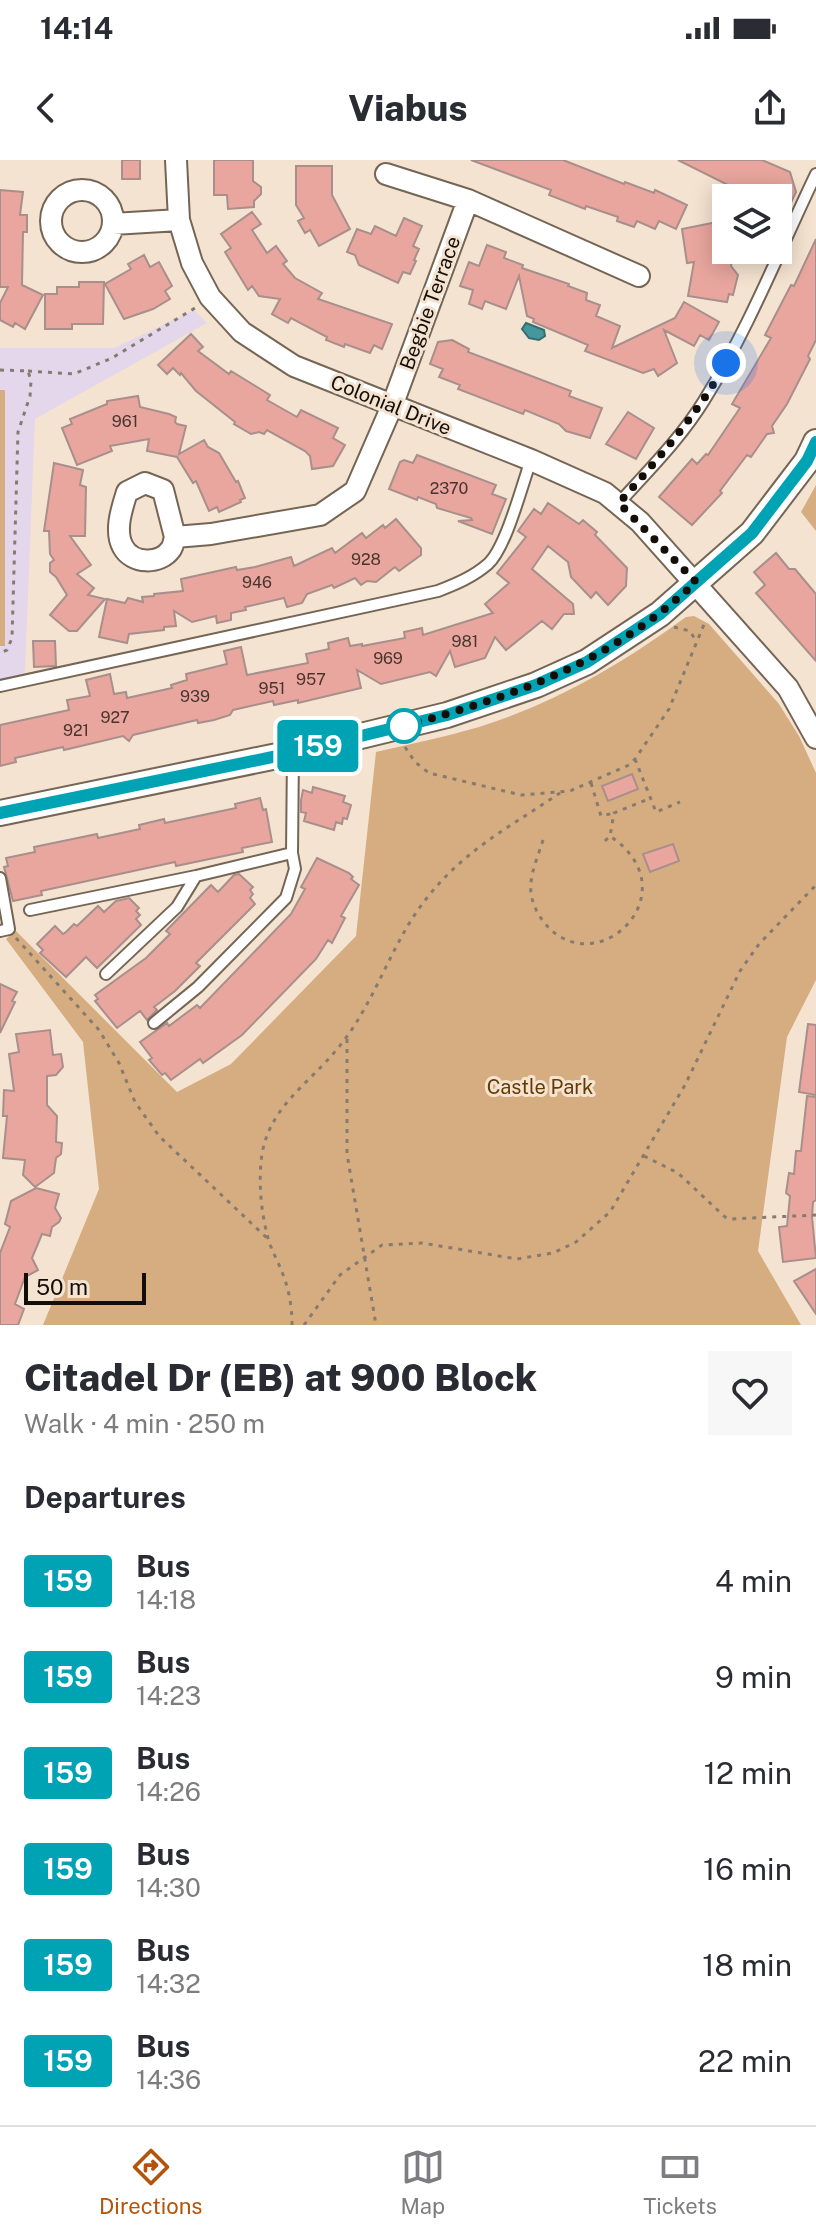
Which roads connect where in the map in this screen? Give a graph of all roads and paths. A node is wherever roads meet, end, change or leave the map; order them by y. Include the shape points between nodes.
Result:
1 (176, 160) edge
2 (386, 174) dead end
3 (816, 174) edge
4 (468, 200) junction
5 (179, 220) junction
6 (113, 224) dead end
7 (639, 276) dead end
8 (210, 297) junction
9 (0, 370) edge
10 (28, 371) junction
11 (392, 406) junction
12 (816, 442) edge
13 (531, 460) junction
14 (619, 503) junction
15 (175, 537) dead end
16 (696, 582) junction
17 (705, 621) dead end
18 (670, 627) dead end
19 (696, 641) junction
20 (0, 653) edge
21 (0, 686) edge
22 (816, 738) edge
23 (403, 743) dead end
24 (293, 753) junction
25 (635, 759) junction
26 (590, 782) junction
27 (560, 793) junction
28 (651, 798) junction
29 (680, 802) dead end
30 (0, 813) edge
31 (614, 813) junction
32 (610, 836) junction
33 (543, 840) dead end
34 (605, 841) dead end
35 (292, 853) junction
36 (196, 876) junction
37 (0, 878) edge
38 (816, 885) edge
39 (30, 910) dead end
40 (4, 930) edge
41 (106, 974) dead end
42 (154, 1023) dead end
43 (347, 1036) junction
44 (644, 1156) junction
45 (816, 1215) edge
46 (268, 1239) junction
47 (365, 1255) junction
48 (292, 1325) edge
49 (304, 1325) edge
50 (376, 1325) edge

1 - 5 street, Colonial Drive
2 - 4 street
3 - 14 lane via 704,402
4 - 7 street
4 - 11 street, Begbie Terrace
5 - 6 street
5 - 8 street, Colonial Drive
8 - 10 path via 99,364 74,374
8 - 11 street, Colonial Drive via 268,352
9 - 10 path
10 - 20 path via 30,396 18,432 12,638
11 - 13 street, Colonial Drive
11 - 15 street, Begbie Terrace via 355,491 320,515
12 - 16 street via 752,533
13 - 14 street, Colonial Drive
13 - 21 lane via 502,542 491,562 467,579 438,591
14 - 16 street, Colonial Drive
16 - 22 street, Colonial Drive via 788,688
16 - 24 street via 631,634 536,685 447,715
17 - 19 path
18 - 19 path via 690,631
19 - 25 path via 669,709
23 - 27 path via 421,768 440,777 521,795
24 - 30 street
24 - 35 lane
25 - 26 path
25 - 28 path
26 - 27 path
26 - 31 path via 601,816
27 - 43 path via 490,837 443,878 410,923
28 - 29 path via 656,812
28 - 31 path
31 - 32 path
32 - 33 path via 637,861 642,897 625,929 592,943 556,934 535,909 532,876
32 - 34 path
35 - 36 lane
35 - 42 lane via 295,869 286,898 198,987
36 - 39 lane
36 - 41 lane via 177,907
37 - 40 lane
38 - 44 path via 740,971
40 - 46 path via 99,1030 135,1102 159,1136
43 - 46 path via 280,1109 271,1126 260,1174
43 - 47 path via 347,1154
44 - 45 path via 678,1173 725,1217
44 - 47 path via 610,1212 576,1242 553,1253 517,1259 409,1242 382,1245
46 - 48 path via 286,1283
47 - 49 path via 334,1282
47 - 50 path

